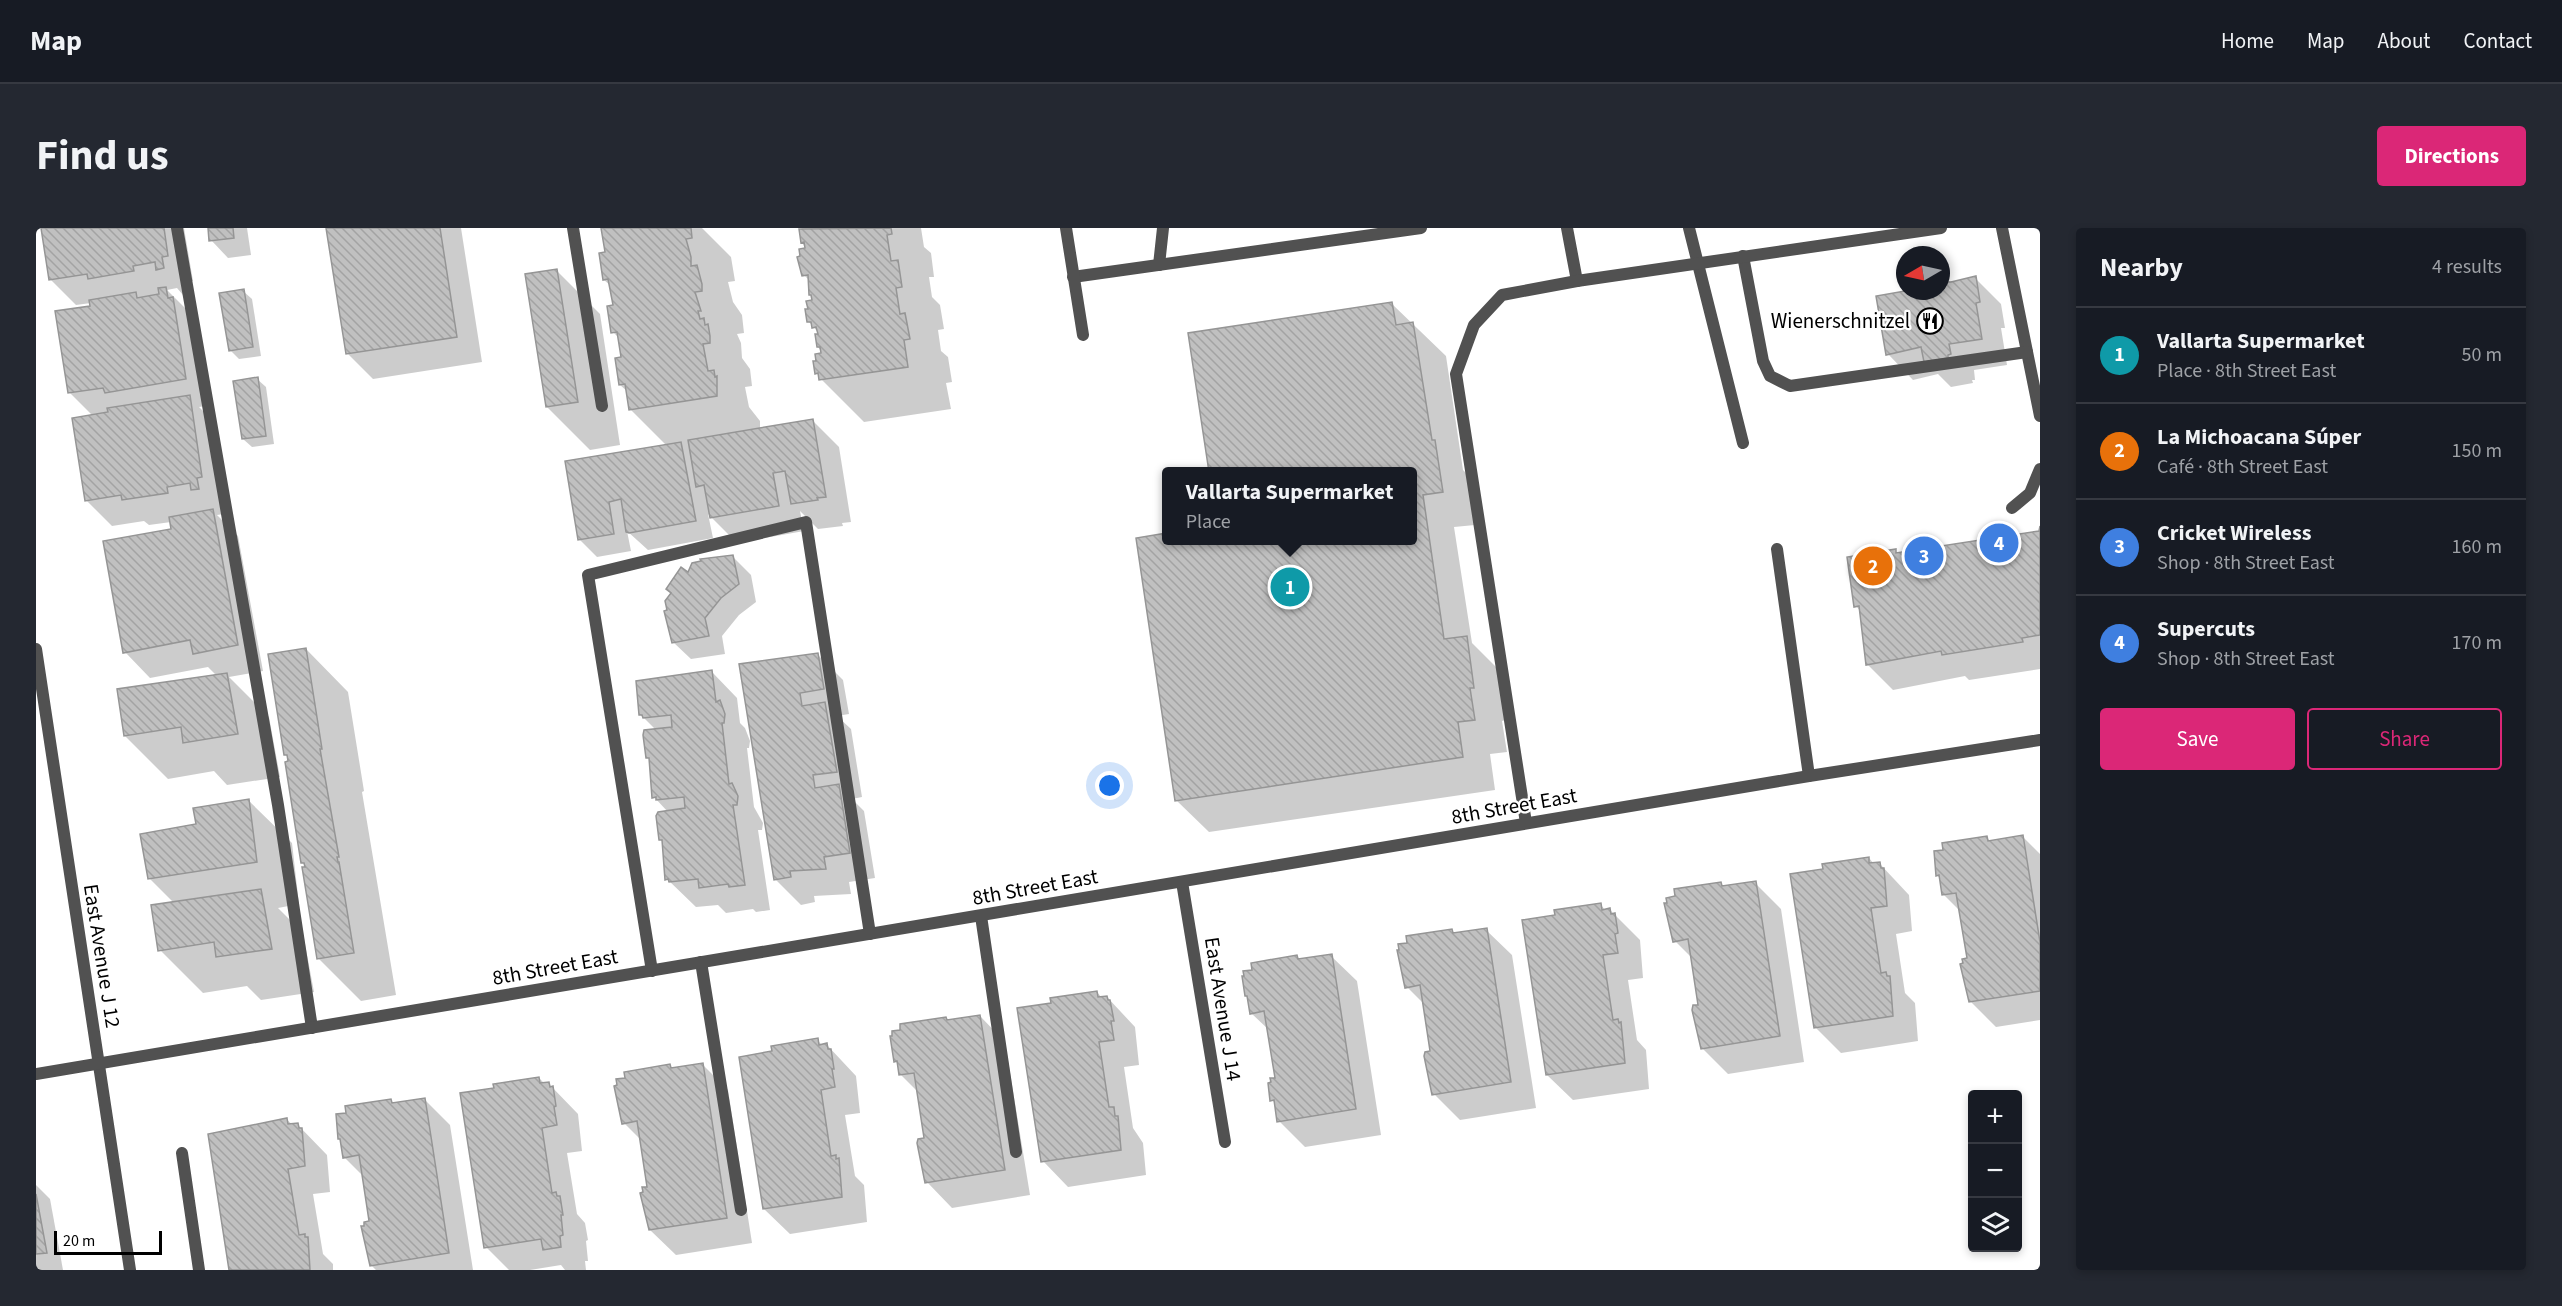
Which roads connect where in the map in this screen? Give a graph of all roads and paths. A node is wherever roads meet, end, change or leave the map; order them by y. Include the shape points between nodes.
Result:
1 (177, 228) edge
2 (573, 228) edge
3 (1066, 228) edge
4 (1163, 228) edge
5 (1420, 228) edge
6 (1568, 228) edge
7 (1689, 228) edge
8 (1941, 228) edge
9 (2002, 228) edge
10 (1743, 256) junction
11 (1696, 263) junction
12 (1159, 264) junction
13 (1073, 277) junction
14 (1577, 281) junction
15 (1083, 335) dead end
16 (2028, 352) junction
17 (602, 406) dead end
18 (2040, 416) edge
19 (1743, 443) dead end
20 (2040, 469) edge
21 (2012, 508) dead end
22 (1777, 549) dead end
23 (36, 649) edge
24 (2040, 740) edge
25 (1809, 776) junction
26 (1526, 823) junction
27 (1182, 882) junction
28 (981, 916) junction
29 (870, 934) junction
30 (701, 962) junction
31 (651, 971) junction
32 (312, 1028) junction
33 (99, 1064) junction
34 (36, 1074) edge
35 (1225, 1142) dead end
36 (1016, 1152) dead end
37 (182, 1153) dead end
38 (741, 1210) dead end
39 (130, 1270) edge
40 (199, 1270) edge

1 - 32 street via 278,806
2 - 17 street
3 - 13 street
4 - 12 street
5 - 12 street
6 - 14 street
7 - 11 street
8 - 10 street
9 - 16 street
10 - 11 street
10 - 16 street via 1763,361 1770,376 1790,386
11 - 14 street
11 - 19 street
12 - 13 street
13 - 15 street
14 - 26 street via 1502,295 1474,325 1456,374
16 - 18 street
20 - 21 street via 2030,493
22 - 25 street
23 - 33 street, East Avenue J 12
24 - 25 street, 8th Street East
25 - 26 street, 8th Street East
26 - 27 street, 8th Street East
27 - 28 street, 8th Street East
27 - 35 street, East Avenue J 14
28 - 29 street, 8th Street East
28 - 36 street
29 - 30 street, 8th Street East
29 - 31 street via 806,522 588,575
30 - 31 street, 8th Street East
30 - 38 street
31 - 32 street, 8th Street East
32 - 33 street, 8th Street East
33 - 34 street, 8th Street East
33 - 39 street, East Avenue J 12
37 - 40 street

